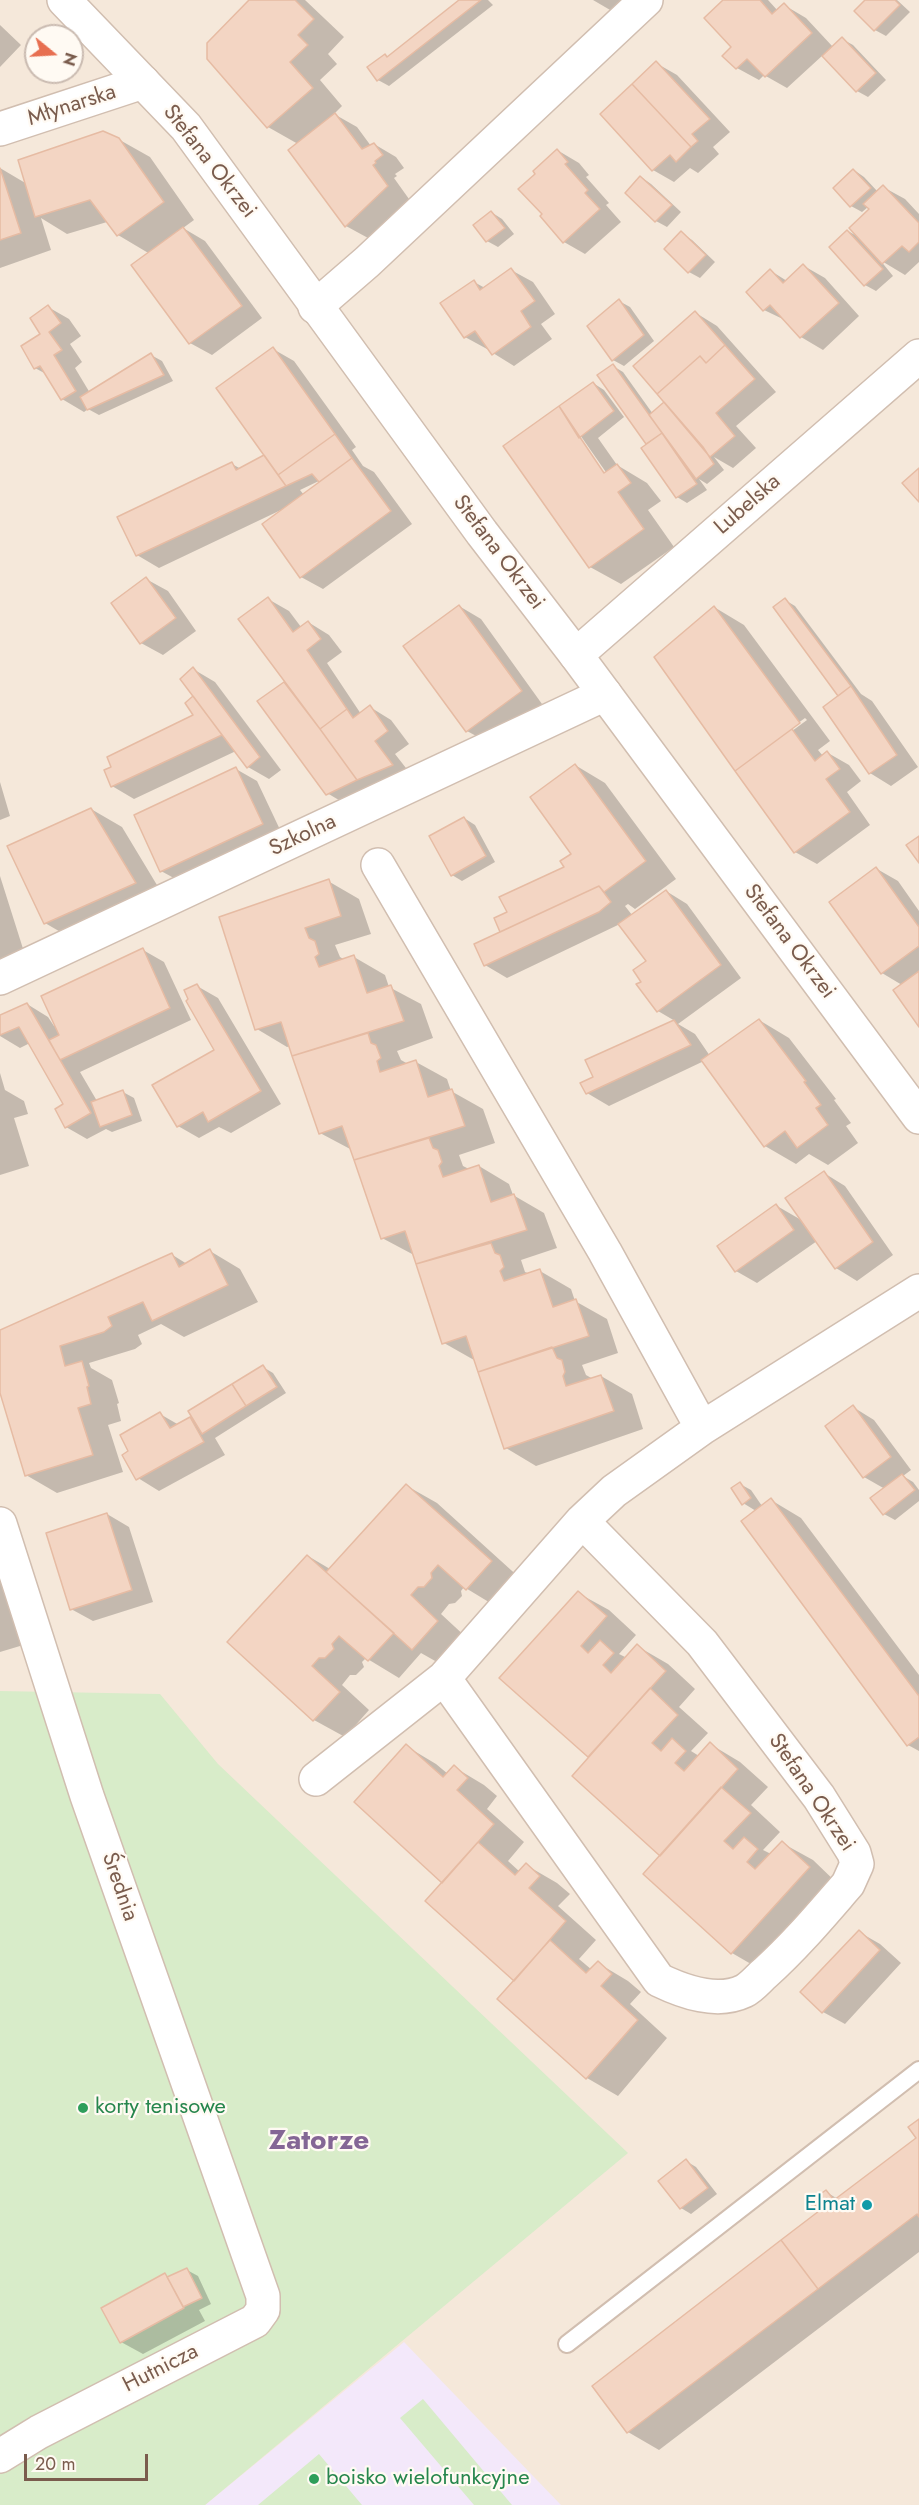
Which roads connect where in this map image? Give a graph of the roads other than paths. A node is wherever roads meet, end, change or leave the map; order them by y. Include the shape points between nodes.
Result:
1 (64, 0) edge
2 (646, 0) edge
3 (144, 82) junction
4 (0, 129) edge
5 (315, 307) junction
6 (919, 356) edge
7 (576, 655) junction
8 (605, 694) junction
9 (378, 865) dead end
10 (0, 978) edge
11 (919, 1117) edge
12 (919, 1291) edge
13 (702, 1428) junction
14 (582, 1521) junction
15 (0, 1524) edge
16 (444, 1678) junction
17 (316, 1779) dead end
18 (919, 2070) edge
19 (247, 2248) joint
20 (567, 2344) dead end
21 (0, 2456) edge

1 - 3 street, Stefana Okrzei
2 - 5 street
3 - 4 street, Młynarska
3 - 5 street, Stefana Okrzei via 186,127
5 - 7 street, Stefana Okrzei
6 - 7 street, Lubelska
7 - 8 street, Stefana Okrzei
8 - 10 street, Szkolna
8 - 11 street, Stefana Okrzei
9 - 13 street via 605,1252
12 - 13 street
13 - 14 street via 614,1491
14 - 16 street
14 - 16 street, Stefana Okrzei via 702,1643 850,1844 857,1864 848,1884 796,1945 746,1990 727,1995 682,1991 659,1980
15 - 19 street, Średnia via 87,1796
16 - 17 street
18 - 20 lane
19 - 21 street, Hutnicza via 263,2296 262,2310 255,2321

